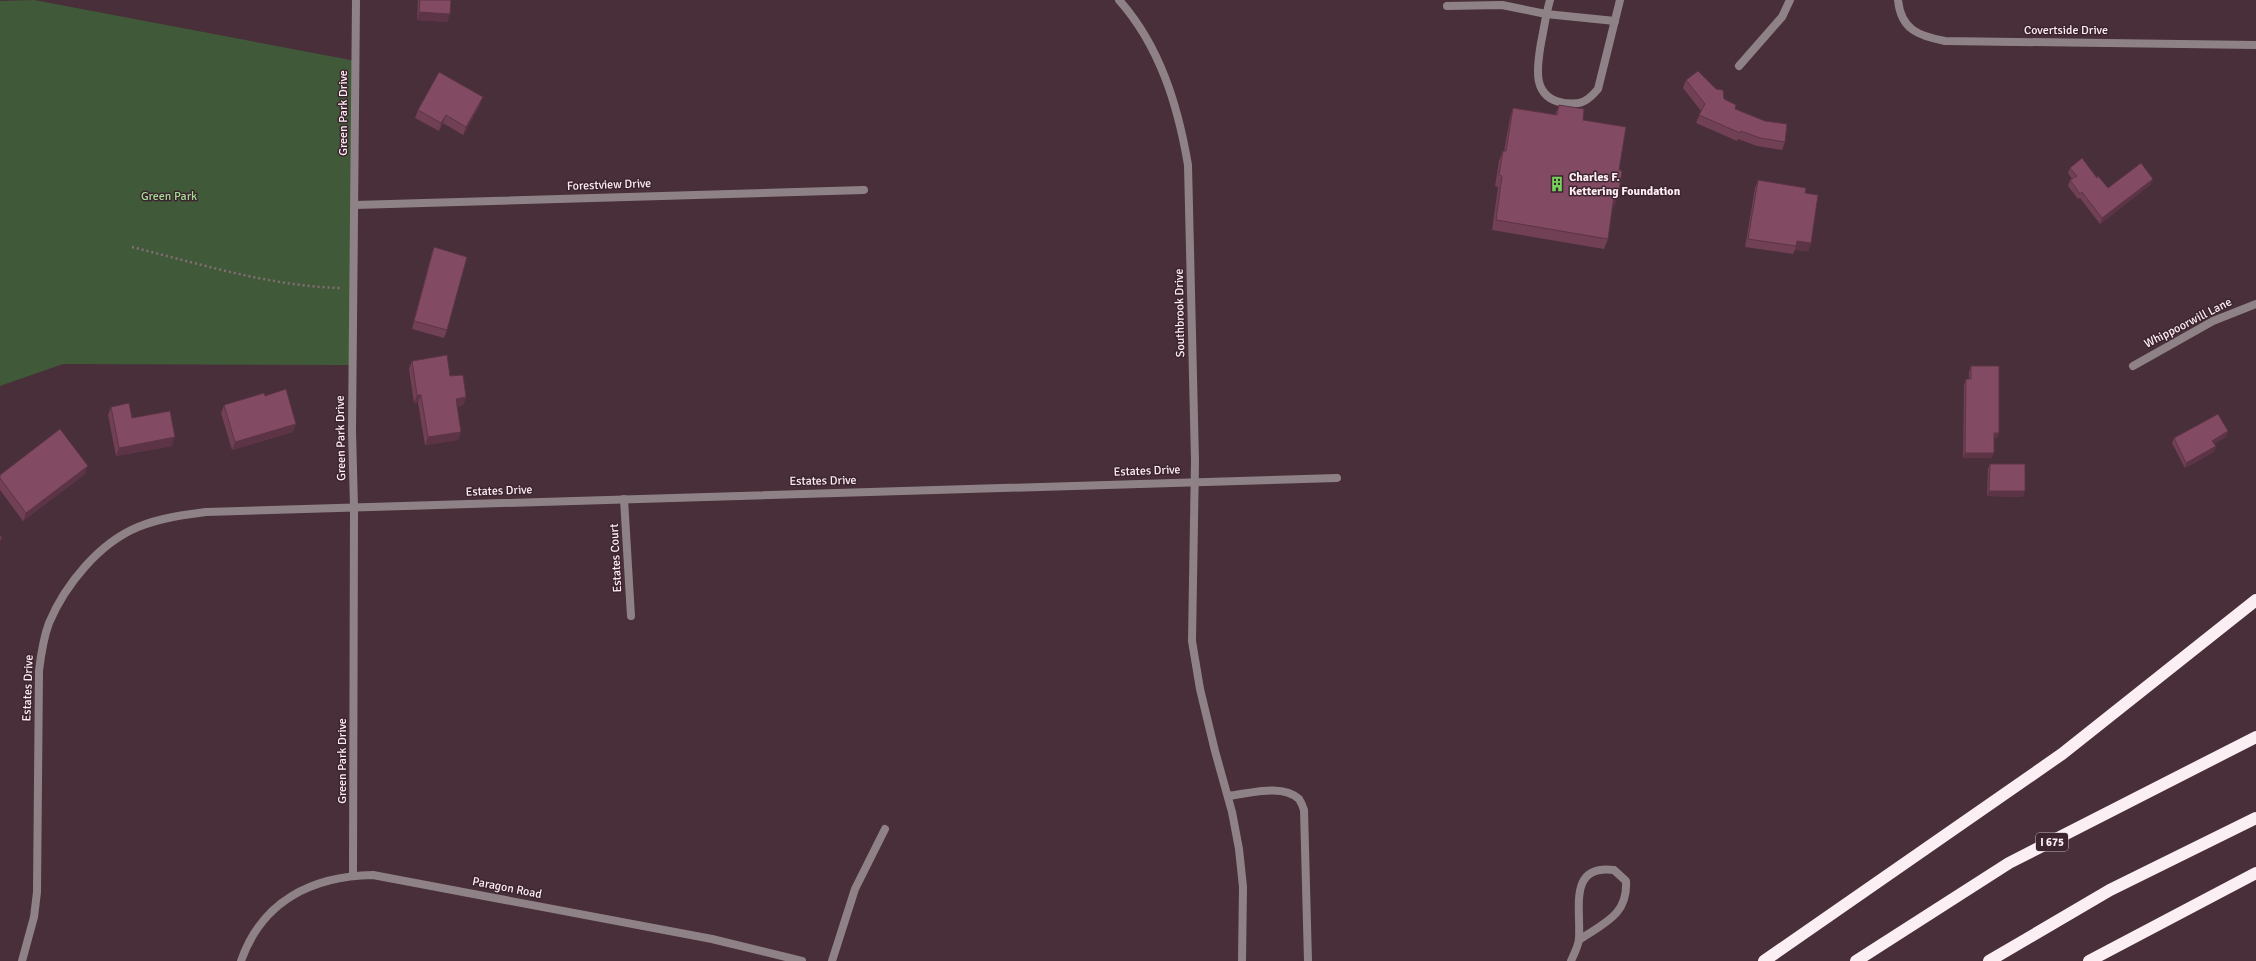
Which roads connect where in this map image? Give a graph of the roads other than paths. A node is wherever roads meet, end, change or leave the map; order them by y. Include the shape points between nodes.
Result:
1 (356, 0) edge
2 (1119, 0) edge
3 (1550, 0) edge
4 (1620, 0) edge
5 (1790, 0) edge
6 (1898, 0) edge
7 (1495, 2) edge
8 (1452, 4) edge
9 (1546, 14) junction
10 (1615, 20) junction
11 (2256, 45) edge
12 (1738, 66) dead end
13 (864, 190) dead end
14 (355, 205) junction
15 (2256, 304) edge
16 (2133, 366) dead end
17 (1337, 478) dead end
18 (1194, 481) junction
19 (624, 499) junction
20 (354, 507) junction
21 (2256, 600) edge
22 (631, 616) dead end
23 (2256, 737) edge
24 (1228, 796) junction
25 (2256, 818) edge
26 (885, 829) dead end
27 (2256, 873) edge
28 (353, 875) junction
29 (1579, 940) junction
30 (22, 961) edge
31 (241, 961) edge
32 (802, 961) edge
33 (832, 961) edge
34 (1242, 961) edge
35 (1308, 961) edge
36 (1571, 961) edge
37 (1764, 961) edge
38 (1856, 961) edge
39 (1989, 961) edge
40 (2089, 961) edge

1 - 14 street, Green Park Drive
2 - 18 street, Southbrook Drive via 1145,37 1160,66 1180,123 1188,165
3 - 9 street
4 - 10 street
5 - 12 street via 1782,17
6 - 11 street, Covertside Drive via 1902,19 1911,29 1924,37 1945,41
7 - 8 street
7 - 9 street
9 - 10 street
9 - 10 street via 1537,72 1539,84 1548,97 1558,102 1576,104 1589,99 1598,88
13 - 14 street, Forestview Drive
14 - 20 street, Green Park Drive
15 - 16 street, Whippoorwill Lane via 2213,321
17 - 18 street, Estates Drive
18 - 19 street, Estates Drive
18 - 24 street, Southbrook Drive via 1192,641 1200,689
19 - 20 street, Estates Drive
19 - 22 street, Estates Court
20 - 28 street, Green Park Drive
20 - 30 street, Estates Drive via 206,512 166,518 138,527 122,536 102,551 64,594 49,623 42,646 39,671 37,892 34,917
21 - 37 highway via 2062,754
23 - 38 highway, I 675 via 2009,863
24 - 34 street, Southbrook Drive via 1239,850 1243,887
24 - 35 street via 1274,791 1288,793 1302,805
25 - 39 highway via 2110,890
26 - 33 street via 856,889
27 - 40 highway
28 - 31 street, Paragon Road via 309,886 285,900 256,929
28 - 32 street, Paragon Road via 373,875 666,930
29 - 29 street via 1614,916 1624,904 1626,881 1614,870 1596,870 1587,875 1579,895
29 - 36 street

